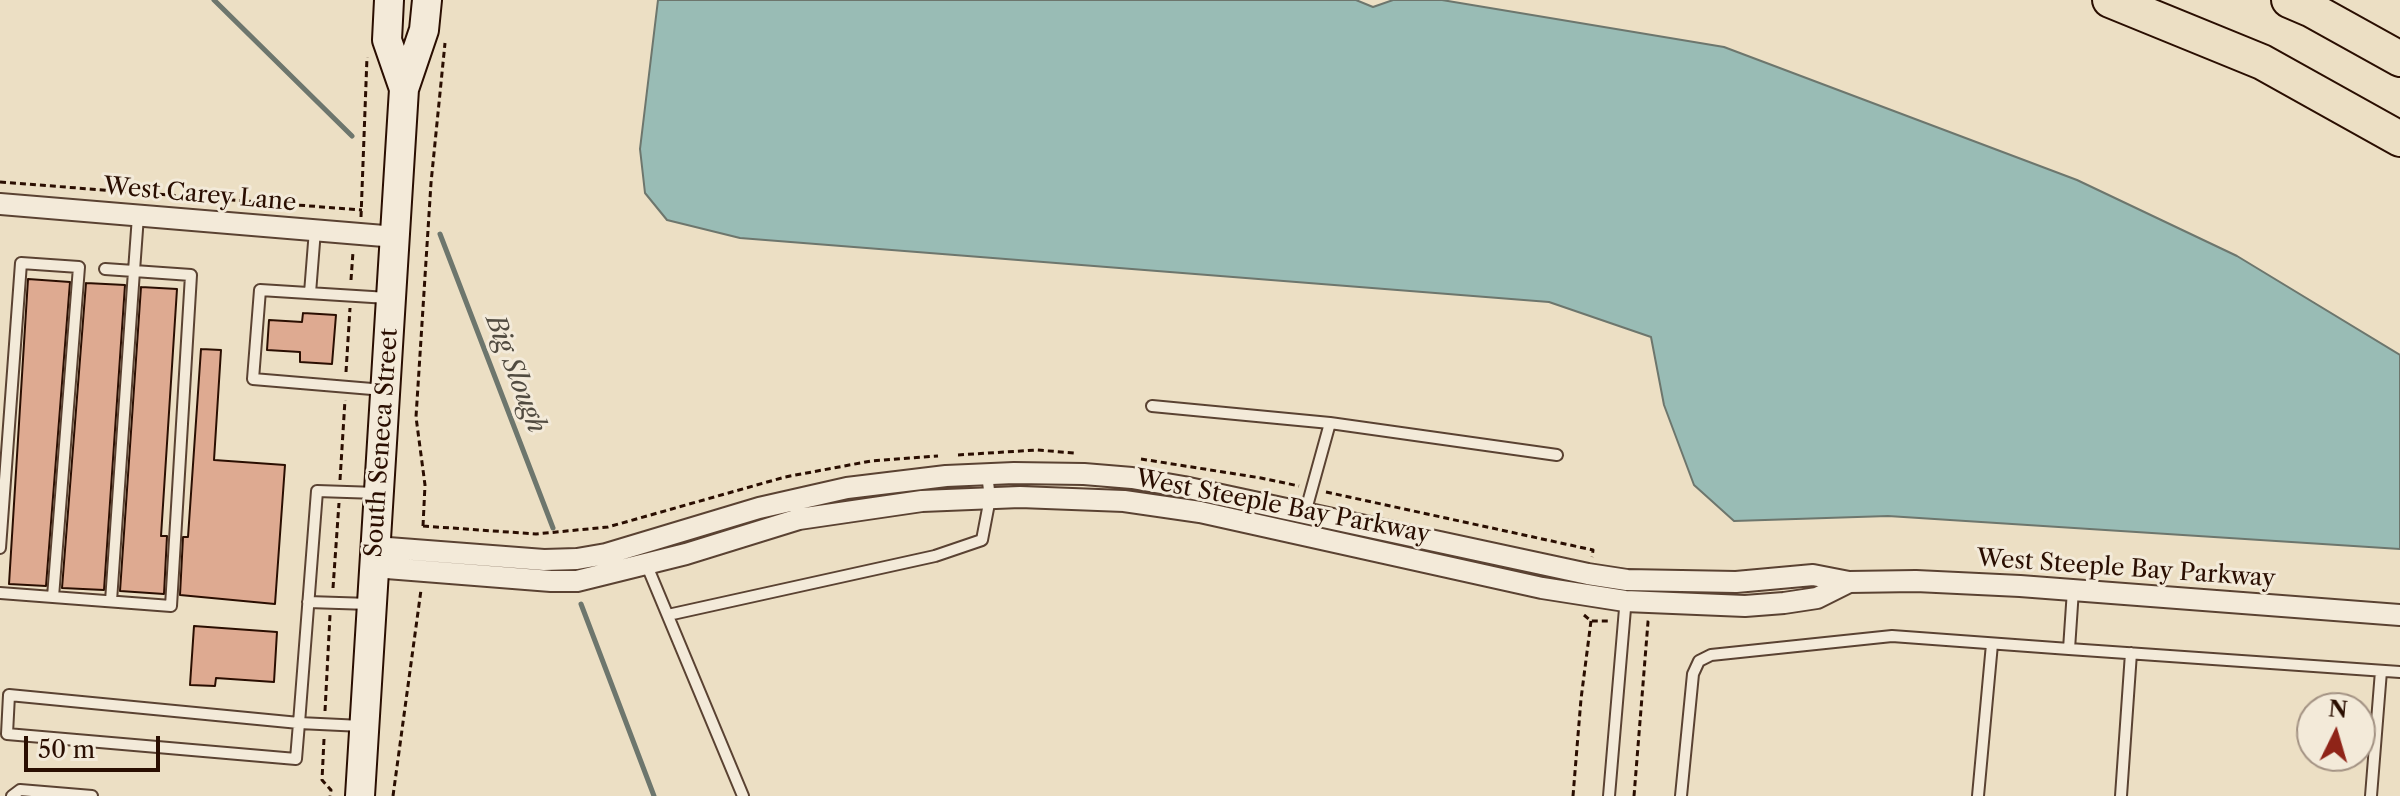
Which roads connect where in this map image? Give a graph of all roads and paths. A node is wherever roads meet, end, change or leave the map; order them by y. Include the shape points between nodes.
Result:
1 (389, 0) edge
2 (427, 0) edge
3 (2110, 0) edge
4 (2289, 0) edge
5 (446, 37) dead end
6 (2400, 59) edge
7 (404, 89) junction
8 (2400, 139) edge
9 (0, 182) edge
10 (0, 204) edge
11 (362, 210) dead end
12 (138, 216) junction
13 (315, 230) junction
14 (396, 237) junction
15 (105, 269) dead end
16 (134, 271) junction
17 (310, 293) junction
18 (392, 299) junction
19 (386, 390) junction
20 (1152, 406) dead end
21 (1330, 423) junction
22 (1080, 454) dead end
23 (1557, 455) dead end
24 (1136, 458) dead end
25 (987, 474) junction
26 (1311, 489) junction
27 (379, 493) junction
28 (990, 498) junction
29 (1304, 512) junction
30 (423, 526) junction
31 (1303, 535) junction
32 (637, 545) junction
33 (0, 548) edge
34 (375, 557) junction
35 (422, 560) junction
36 (646, 565) junction
37 (1588, 574) junction
38 (1627, 580) junction
39 (1849, 582) junction
40 (2073, 590) junction
41 (0, 593) edge
42 (53, 597) junction
43 (111, 601) junction
44 (1625, 601) junction
45 (308, 602) junction
46 (371, 604) junction
47 (668, 615) junction
48 (2400, 615) edge
49 (1591, 621) dead end
50 (1992, 644) junction
51 (2069, 649) junction
52 (2131, 653) junction
53 (2381, 671) junction
54 (2400, 672) edge
55 (299, 723) junction
56 (364, 727) junction
57 (12, 796) edge
58 (92, 796) edge
59 (360, 796) edge
60 (393, 796) edge
61 (743, 796) edge
62 (1573, 796) edge
63 (1609, 796) edge
64 (1681, 796) edge
65 (1978, 796) edge
66 (2121, 796) edge
67 (2371, 796) edge

1 - 7 street, South Seneca Street via 387,40
2 - 7 street, South Seneca Street via 424,30
3 - 8 highway via 2262,62
4 - 6 highway
5 - 30 path via 416,417 425,485
7 - 14 street, South Seneca Street
9 - 11 path
10 - 12 street, West Carey Lane
12 - 13 street, West Carey Lane
12 - 16 lane
13 - 14 street, West Carey Lane
13 - 17 lane
14 - 18 street, South Seneca Street
15 - 16 lane
16 - 43 lane
16 - 43 lane via 191,275 171,606
17 - 18 lane
17 - 19 lane via 260,290 253,379
18 - 19 street, South Seneca Street
19 - 27 street, South Seneca Street
20 - 21 lane
21 - 23 lane
21 - 26 lane
22 - 30 path via 1037,450 871,461 785,477 608,527 536,534
24 - 26 path
25 - 28 lane
25 - 29 street, West Steeple Bay Parkway via 1132,478
25 - 32 street, West Steeple Bay Parkway via 847,488
26 - 29 lane
26 - 37 path via 1593,550
27 - 34 street, South Seneca Street
27 - 45 lane via 317,491
28 - 31 street, West Steeple Bay Parkway via 1124,501
28 - 36 street, West Steeple Bay Parkway via 922,501 799,519
28 - 47 lane via 982,540 935,556
29 - 31 lane
29 - 37 street, West Steeple Bay Parkway
30 - 35 path
31 - 44 street, West Steeple Bay Parkway
32 - 35 street, West Steeple Bay Parkway via 577,559
32 - 36 lane
33 - 42 lane via 21,263 79,267
34 - 35 street, West Steeple Bay Parkway
34 - 46 street, South Seneca Street
35 - 36 street, West Steeple Bay Parkway via 551,581 577,581
35 - 60 path
36 - 47 lane
37 - 38 street, West Steeple Bay Parkway
38 - 39 street, West Steeple Bay Parkway via 1736,582 1813,575
38 - 44 lane
39 - 40 street, West Steeple Bay Parkway
39 - 44 street, West Steeple Bay Parkway via 1817,598 1784,603
40 - 48 street, West Steeple Bay Parkway
40 - 51 lane
41 - 42 lane
42 - 43 lane
44 - 63 lane
45 - 46 lane
45 - 55 lane
46 - 56 street, South Seneca Street
47 - 61 lane
49 - 62 path
50 - 51 lane
50 - 64 lane via 1892,636 1711,655 1699,661 1693,674
50 - 65 lane
51 - 52 lane
52 - 53 lane
52 - 66 lane
53 - 54 lane
53 - 67 lane
55 - 55 lane via 9,695 7,734 296,759
55 - 56 lane
56 - 59 street, South Seneca Street
57 - 58 lane via 20,790

